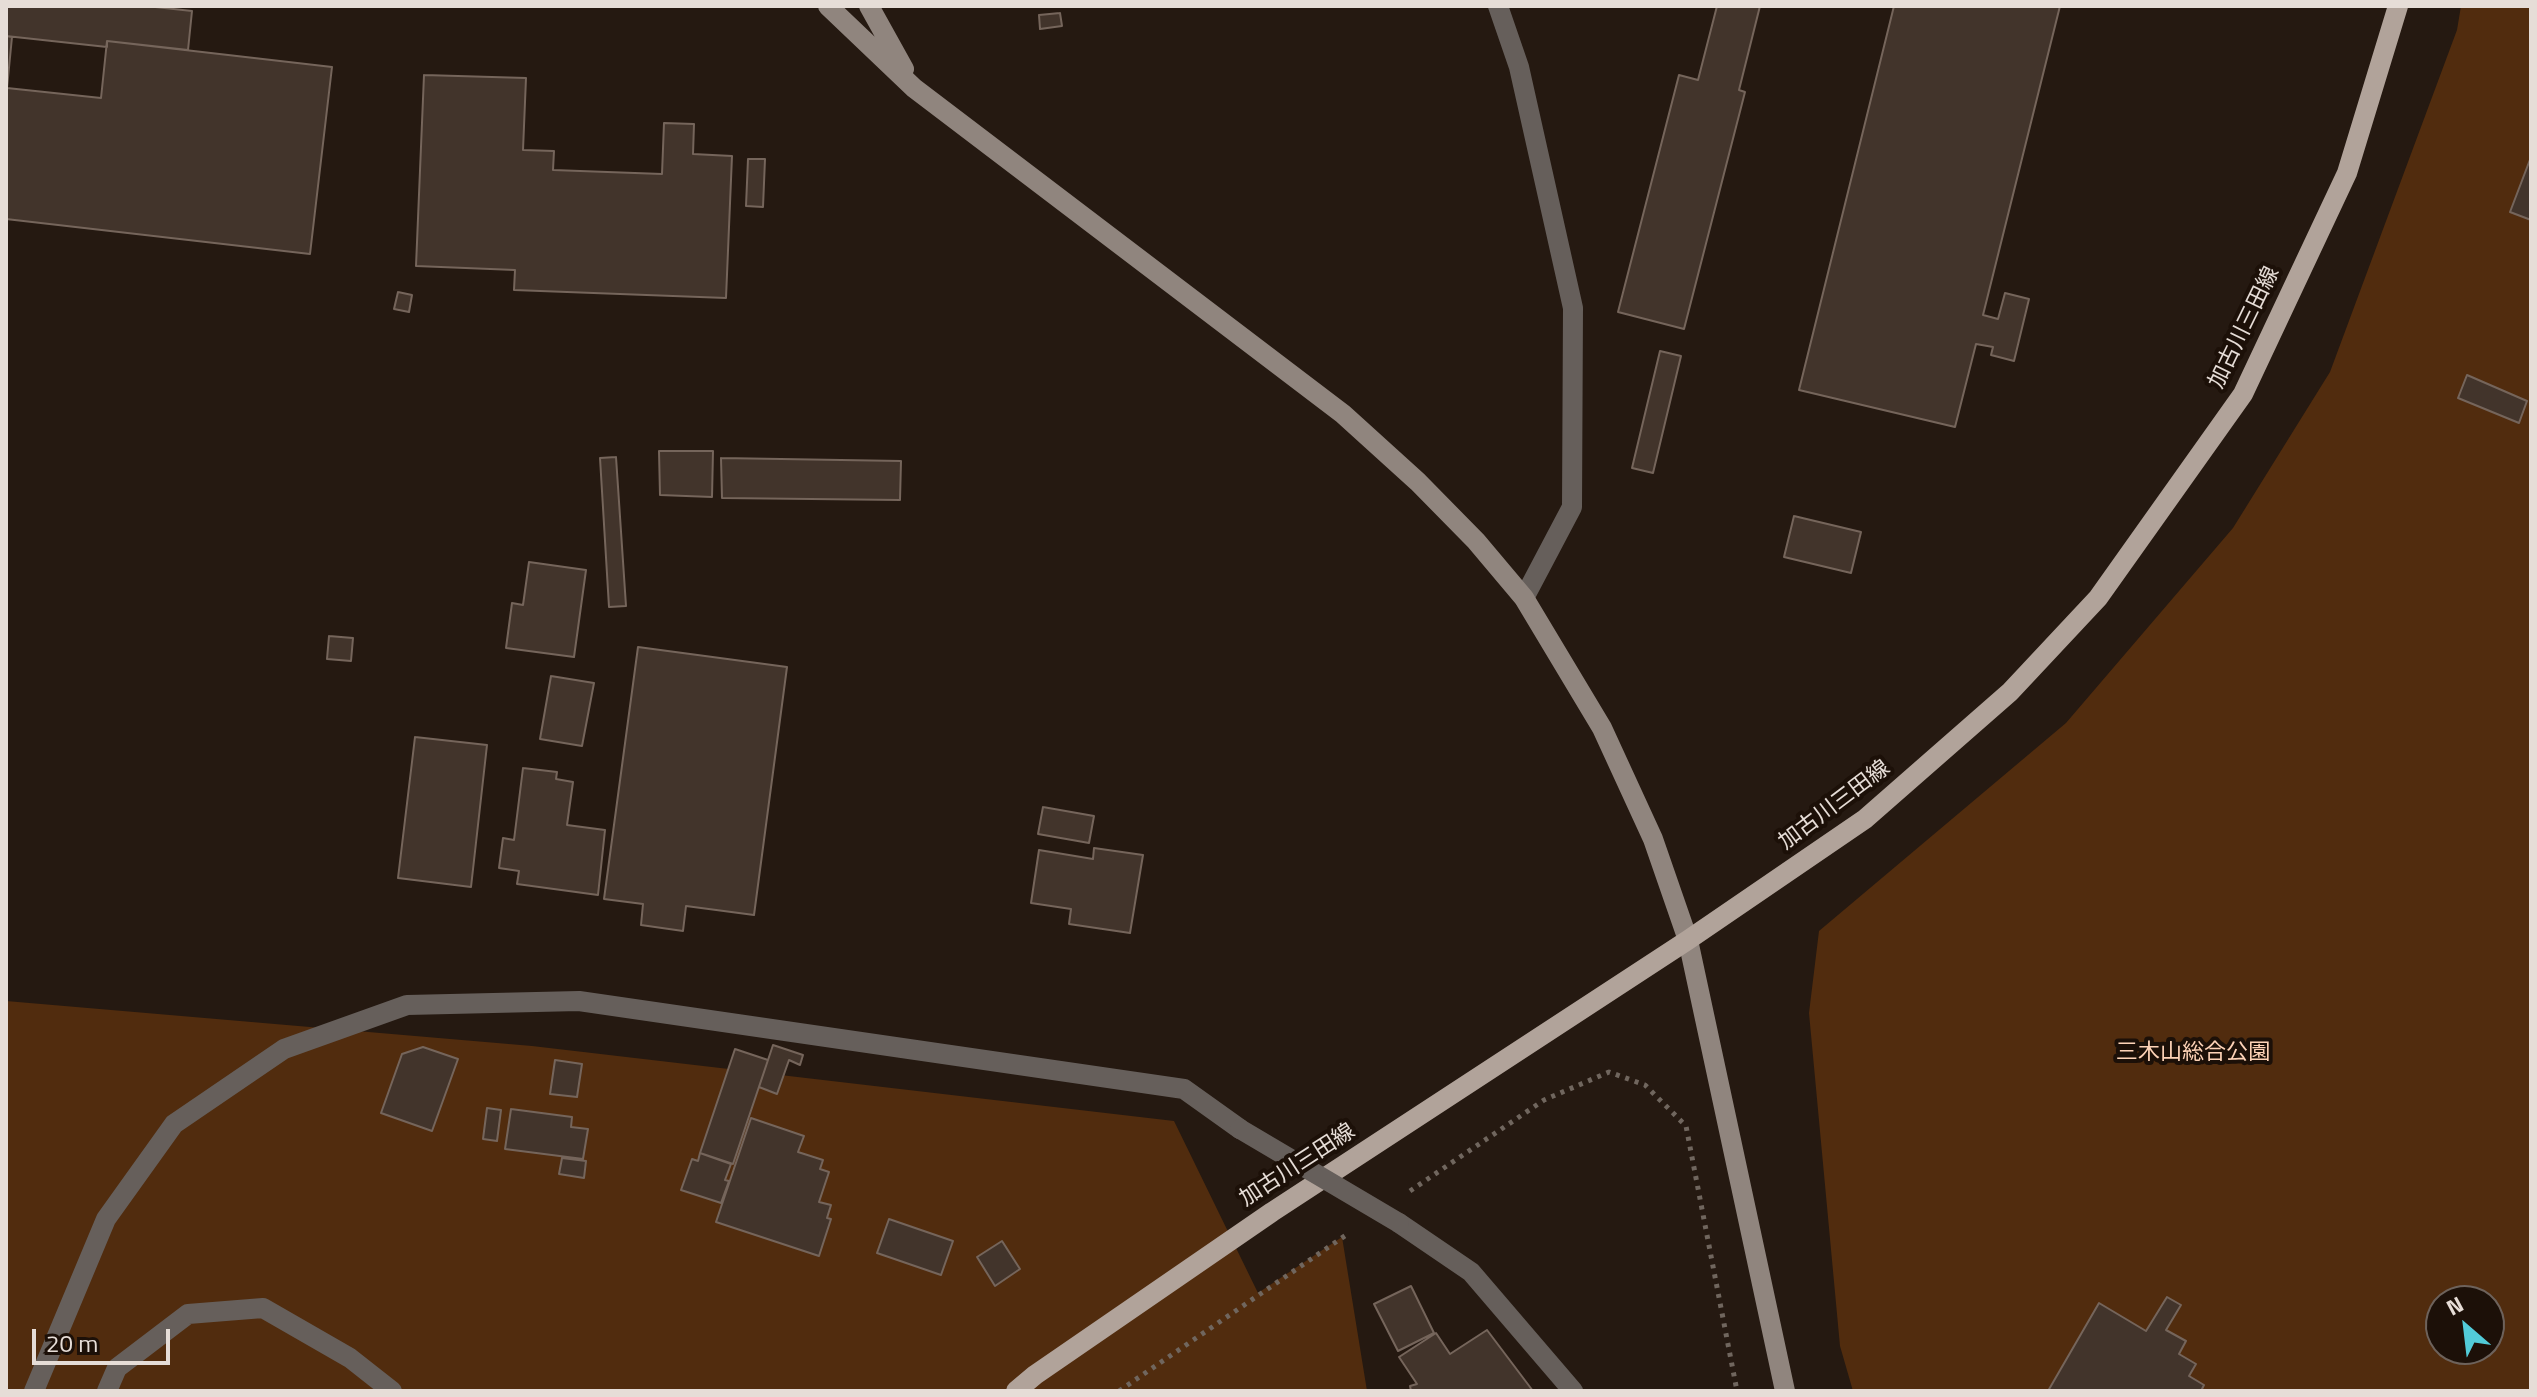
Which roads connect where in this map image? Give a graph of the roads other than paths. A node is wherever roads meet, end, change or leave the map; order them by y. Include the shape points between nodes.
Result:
1 (828, 6) edge
2 (869, 6) edge
3 (1498, 6) edge
4 (2398, 6) edge
5 (914, 88) junction
6 (1524, 598) junction
7 (1688, 940) junction
8 (34, 1391) edge
9 (107, 1391) edge
10 (392, 1391) edge
11 (1016, 1391) edge
12 (1573, 1391) edge
13 (1785, 1391) edge

1 - 5 street
2 - 5 street
3 - 6 street via 1519,67 1573,308 1572,507
4 - 7 main road, 加古川三田線 via 2347,173 2243,394 2098,598 2010,692 1865,819
5 - 6 street via 1343,414 1467,531
6 - 7 street via 1602,728 1653,839
7 - 11 main road, 加古川三田線 via 1272,1212
7 - 13 street
8 - 12 street, bridge via 106,1219 174,1124 284,1049 407,1005 579,1001 1184,1089 1471,1272
9 - 10 street via 117,1368 188,1314 263,1308 350,1358

